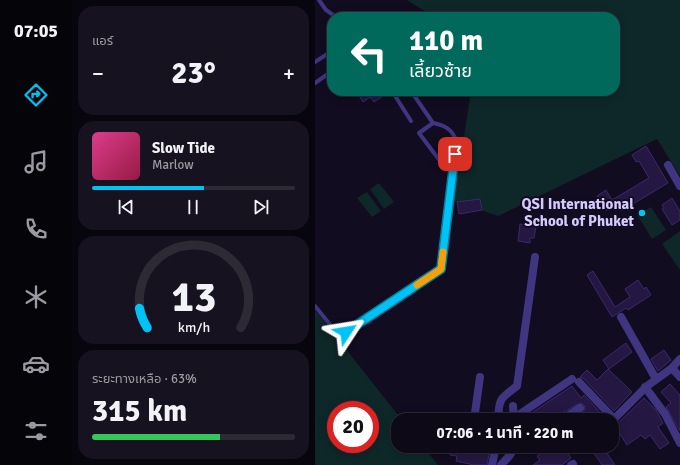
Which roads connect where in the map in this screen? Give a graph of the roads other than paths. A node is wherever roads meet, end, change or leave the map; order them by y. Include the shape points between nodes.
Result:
1 (319, 0) edge
2 (329, 12) edge
3 (327, 54) edge
4 (315, 62) edge
5 (327, 75) edge
6 (315, 83) edge
7 (395, 96) edge
8 (414, 96) edge
9 (411, 121) dead end
10 (433, 123) junction
11 (443, 165) dead end
12 (667, 165) dead end
13 (680, 186) edge
14 (535, 257) dead end
15 (315, 306) edge
16 (621, 317) dead end
17 (680, 359) edge
18 (672, 368) junction
19 (480, 377) dead end
20 (680, 377) edge
21 (656, 379) junction
22 (645, 387) junction
23 (513, 406) dead end
24 (580, 408) dead end
25 (475, 413) edge
26 (498, 413) edge
27 (514, 413) edge
28 (524, 413) edge
29 (572, 413) edge
30 (606, 413) edge
31 (619, 414) edge
32 (680, 443) edge
33 (495, 453) edge
34 (511, 453) edge
35 (492, 465) edge
36 (501, 465) edge

1 - 2 lane
3 - 4 lane
5 - 6 lane
7 - 9 lane
8 - 10 lane
10 - 11 lane via 419,133
10 - 15 lane via 447,127 455,135 456,140 441,269 346,332 339,332 332,327
12 - 13 street
14 - 26 street via 517,386 502,397 498,404
16 - 21 street
17 - 18 street
18 - 20 street
18 - 21 street
19 - 25 street
21 - 22 street
22 - 31 street
22 - 32 street via 665,414
23 - 27 street
24 - 29 street
28 - 30 street via 575,381
33 - 35 street
34 - 36 street

